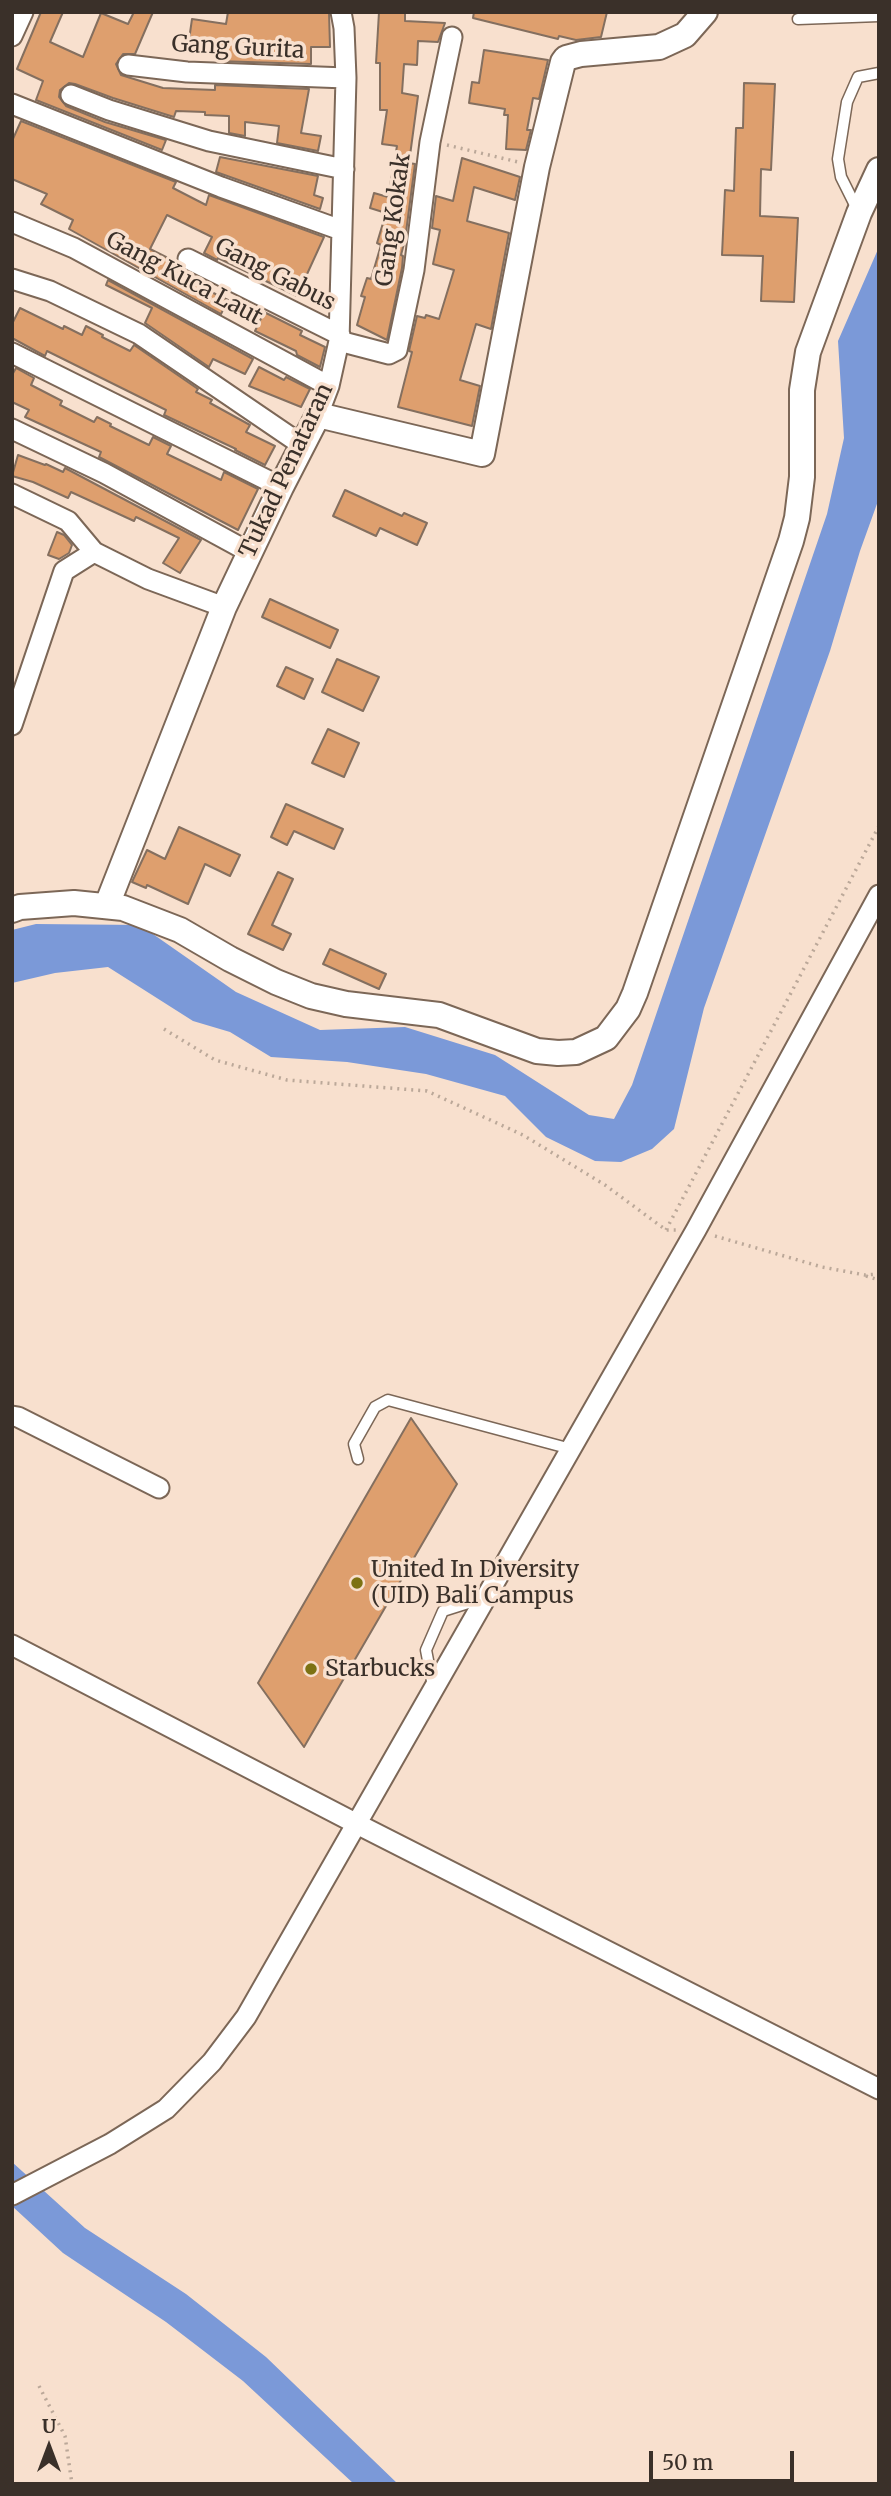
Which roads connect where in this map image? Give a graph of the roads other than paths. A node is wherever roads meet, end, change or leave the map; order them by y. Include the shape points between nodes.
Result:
1 (23, 12) edge
2 (341, 12) edge
3 (705, 12) edge
4 (877, 15) edge
5 (798, 19) dead end
6 (12, 36) edge
7 (452, 37) dead end
8 (128, 65) dead end
9 (879, 73) edge
10 (346, 78) junction
11 (71, 95) dead end
12 (12, 104) edge
13 (344, 169) junction
14 (879, 170) edge
15 (859, 213) junction
16 (12, 222) edge
17 (341, 230) junction
18 (188, 259) dead end
19 (12, 279) edge
20 (340, 338) junction
21 (12, 353) edge
22 (329, 386) junction
23 (318, 415) junction
24 (12, 429) edge
25 (302, 445) junction
26 (281, 487) junction
27 (12, 494) edge
28 (94, 552) junction
29 (249, 552) junction
30 (224, 607) junction
31 (12, 725) edge
32 (879, 895) edge
33 (107, 905) junction
34 (12, 910) edge
35 (12, 1416) edge
36 (571, 1449) junction
37 (358, 1459) dead end
38 (159, 1488) dead end
39 (486, 1597) junction
40 (12, 1645) edge
41 (434, 1689) junction
42 (357, 1824) junction
43 (879, 2089) edge
44 (12, 2195) edge

1 - 6 street
2 - 10 street, Tukad Penataran
3 - 23 street via 685,35 659,47 581,54 566,58 559,70 482,454
4 - 5 lane
7 - 20 street, Gang Kokak via 397,350 389,354
8 - 10 street, Gang Gurita
9 - 15 lane via 862,75 854,83 839,150 841,177
10 - 13 street, Tukad Penataran
11 - 13 street via 209,141
12 - 17 street
13 - 17 street, Tukad Penataran
14 - 15 street
15 - 33 street via 805,361 802,477 790,541 635,993 606,1038 576,1052 537,1051 439,1015 325,1000 276,982 163,922
16 - 22 street, Gang Kuca Laut via 74,248
17 - 20 street, Tukad Penataran
18 - 20 street, Gang Gabus
19 - 25 street via 50,291 139,334
20 - 22 street, Tukad Penataran
21 - 26 street
22 - 23 street, Tukad Penataran
23 - 25 street, Tukad Penataran
24 - 29 street
25 - 26 street, Tukad Penataran
26 - 29 street, Tukad Penataran
27 - 28 street via 68,521
28 - 30 street
28 - 31 street via 64,571
29 - 30 street, Tukad Penataran
30 - 33 street, Tukad Penataran
32 - 36 street
33 - 34 street via 74,903
35 - 38 street
36 - 37 lane via 388,1400 375,1407 354,1444
36 - 39 street
39 - 41 street
39 - 41 lane via 443,1611 426,1650
40 - 42 street
41 - 42 street
42 - 43 street
42 - 44 street via 246,2018 212,2062 166,2109

